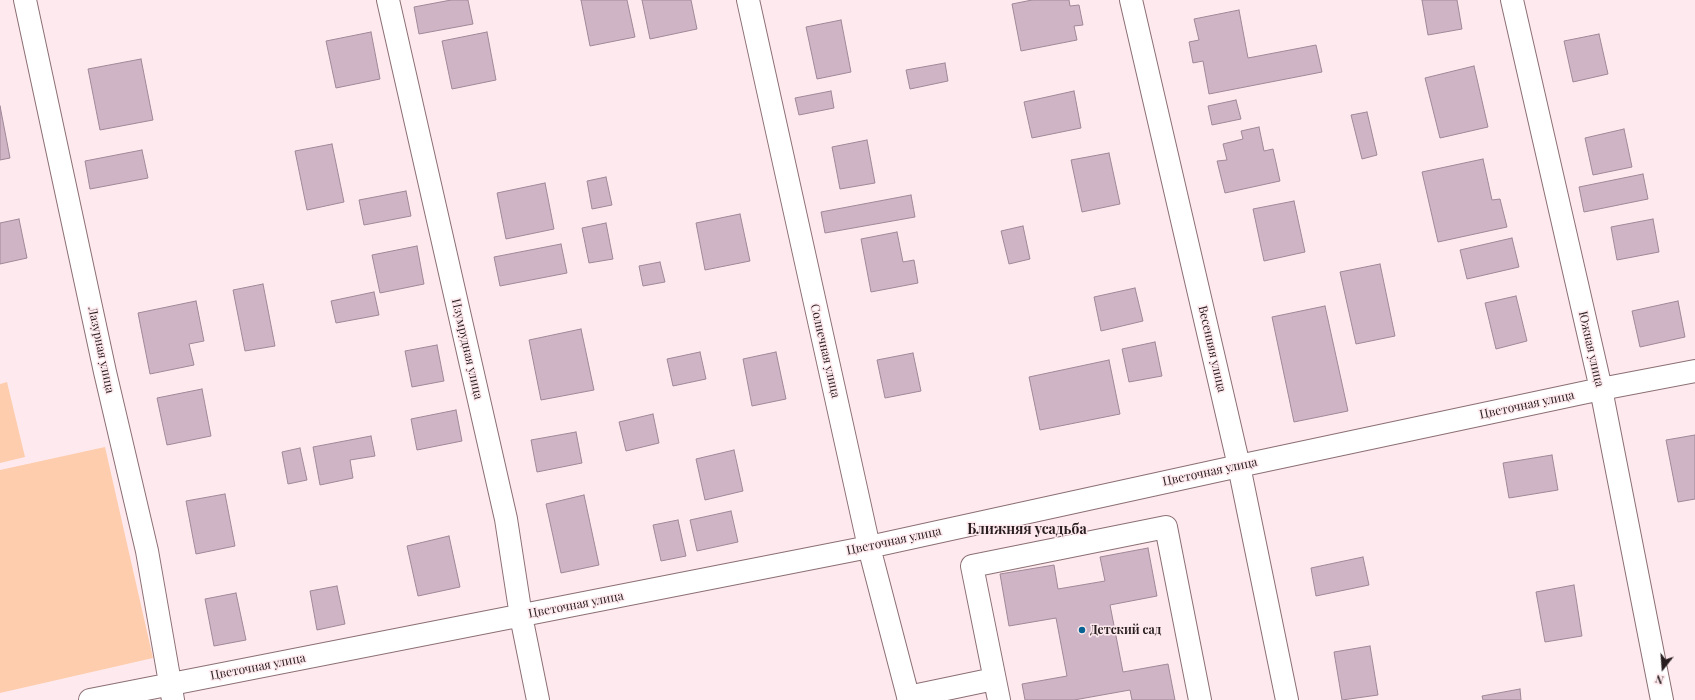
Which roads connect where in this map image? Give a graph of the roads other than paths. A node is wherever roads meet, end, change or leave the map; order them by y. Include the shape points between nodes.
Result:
1 (25, 0) edge
2 (388, 0) edge
3 (748, 0) edge
4 (1131, 0) edge
5 (1512, 0) edge
6 (1695, 371) edge
7 (1601, 389) junction
8 (1239, 466) junction
9 (869, 547) junction
10 (521, 616) junction
11 (994, 679) junction
12 (171, 692) edge
13 (908, 699) edge
14 (90, 700) edge
15 (538, 700) edge
16 (998, 700) edge
17 (1200, 700) edge
18 (1287, 700) edge
19 (1662, 700) edge

1 - 12 street, Лазурная улица via 105,372 147,551
2 - 10 street, Изумрудная улица via 506,519
3 - 9 street, Солнечная улица
4 - 8 street, Весенняя улица
5 - 7 street, Южная улица
6 - 7 street, Цветочная улица
7 - 8 street, Цветочная улица
7 - 19 street, Южная улица
8 - 9 street, Цветочная улица
8 - 18 street, Весенняя улица
9 - 10 street, Цветочная улица
9 - 13 street, Солнечная улица
10 - 12 street, Цветочная улица
10 - 15 street, Изумрудная улица
11 - 13 street
11 - 16 street
11 - 17 street via 972,566 1166,527
12 - 14 street, Цветочная улица

